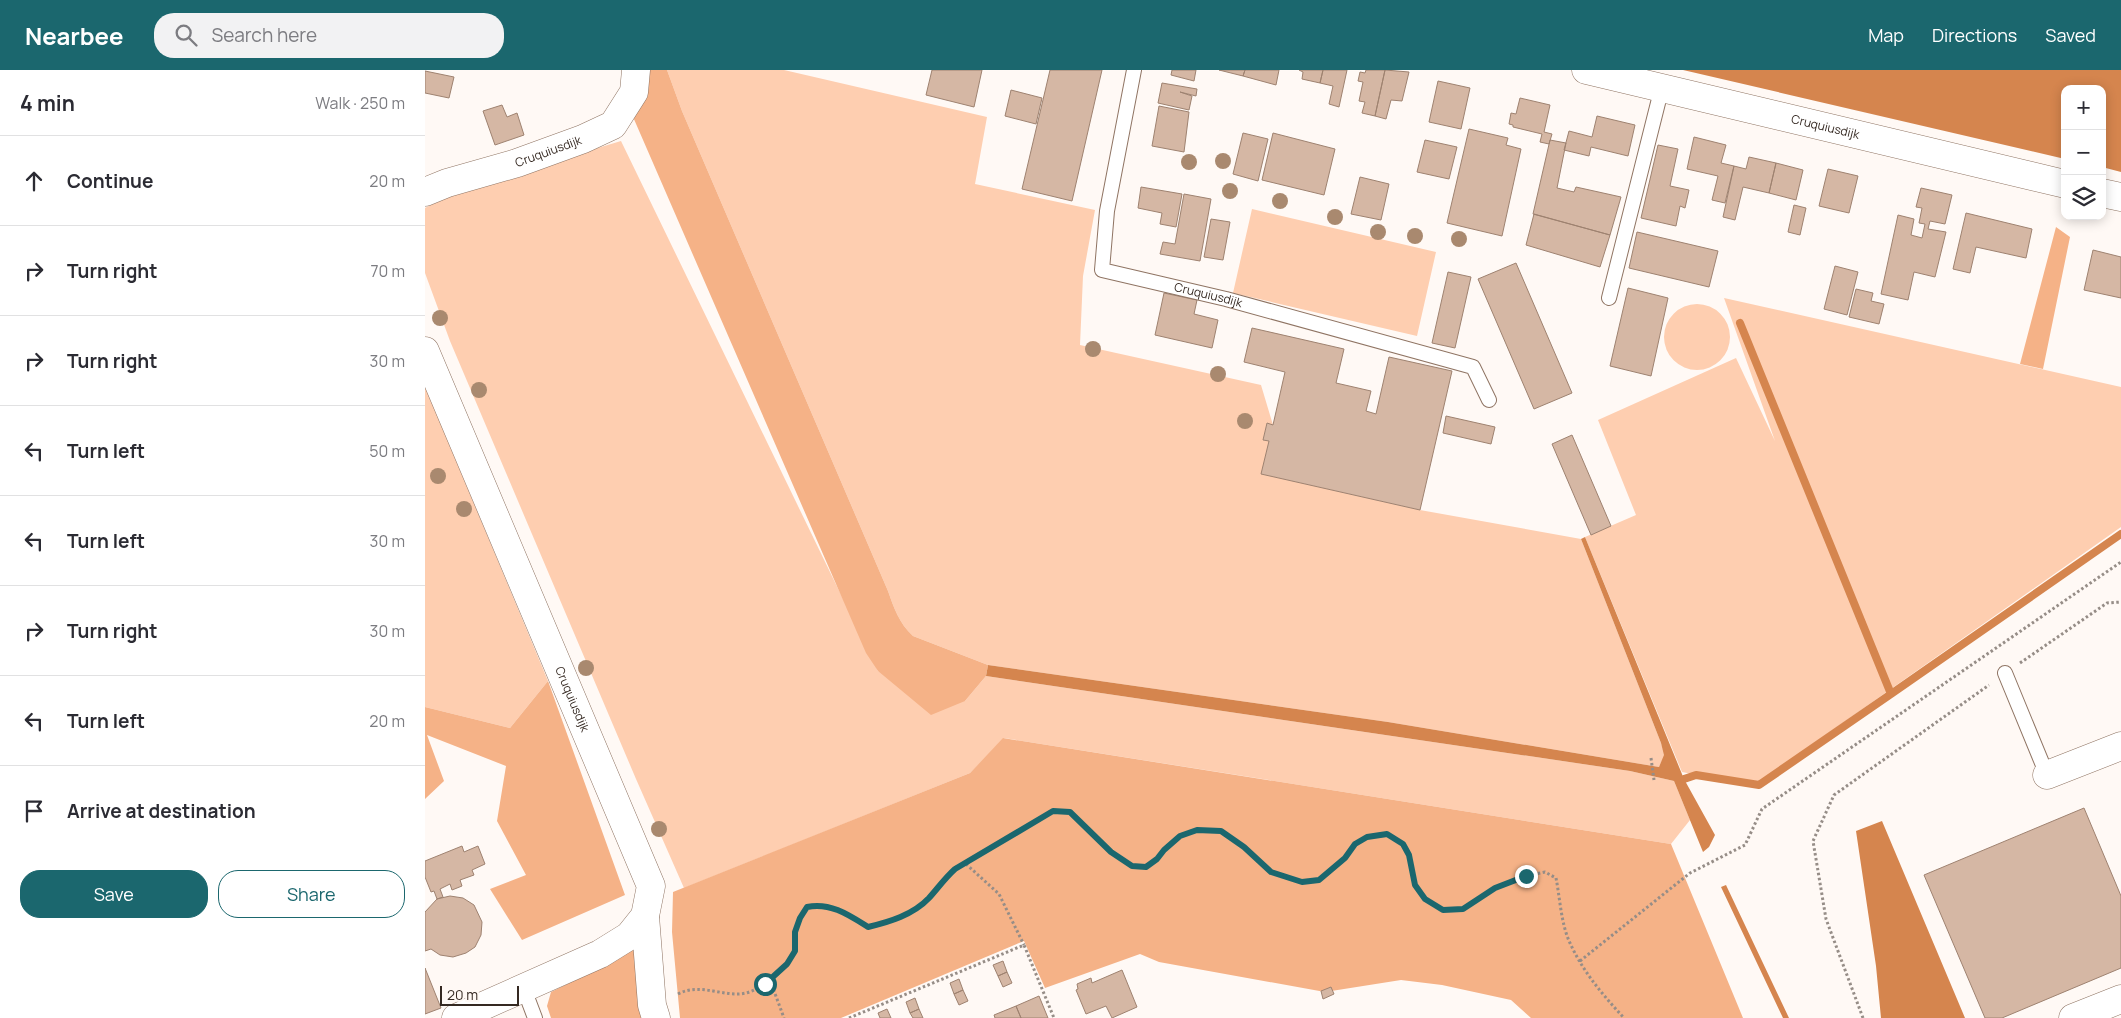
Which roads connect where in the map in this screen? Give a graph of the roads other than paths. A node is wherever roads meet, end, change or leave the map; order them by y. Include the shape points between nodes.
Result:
1 (636, 70) edge
2 (1134, 70) edge
3 (1586, 70) edge
4 (1662, 88) junction
5 (2061, 183) edge
6 (425, 192) edge
7 (2106, 194) edge
8 (2121, 197) edge
9 (1609, 298) dead end
10 (425, 352) edge
11 (1489, 400) dead end
12 (2005, 673) road end
13 (2121, 746) edge
14 (2047, 775) joint
15 (645, 916) junction
16 (524, 990) junction
17 (2121, 998) edge
18 (654, 1012) edge
19 (2083, 1016) edge
20 (457, 1018) edge
21 (535, 1018) edge

1 - 6 street, Cruquiusdijk via 634,92 613,125 517,163
2 - 11 lane, Cruquiusdijk via 1107,211 1103,270 1226,299 1473,367
3 - 4 street, Cruquiusdijk
4 - 5 street, Cruquiusdijk
4 - 9 lane
7 - 8 street
10 - 15 street, Cruquiusdijk via 651,886
12 - 14 lane
13 - 14 street
15 - 16 street, Cruquiusdijk via 629,936 601,954
15 - 18 street
16 - 20 street, Cruquiusdijk
16 - 21 lane
17 - 19 street

